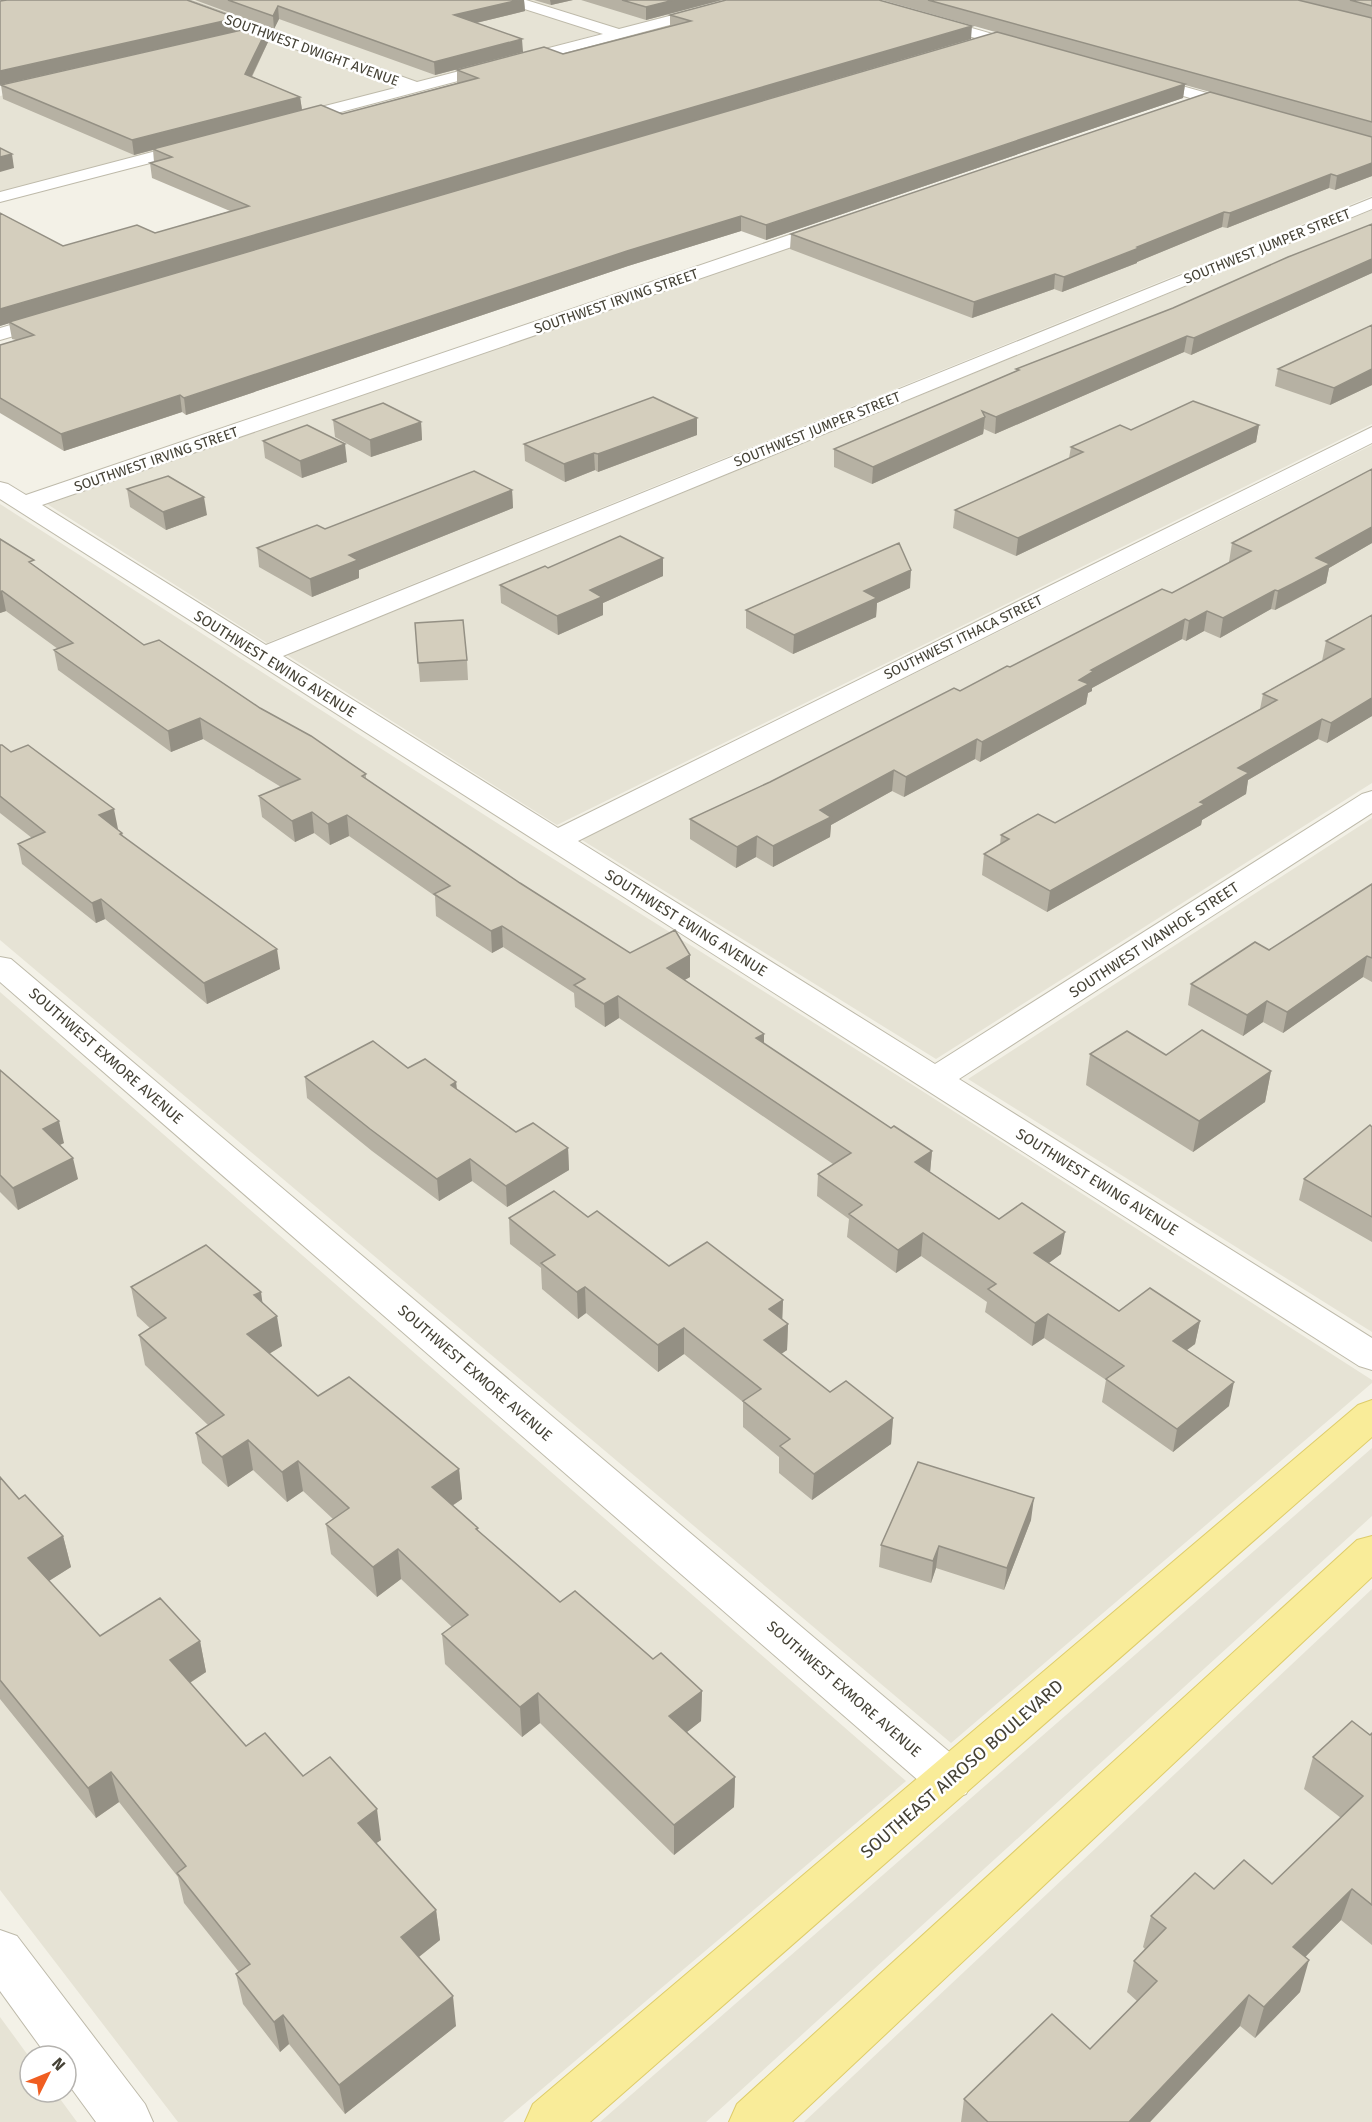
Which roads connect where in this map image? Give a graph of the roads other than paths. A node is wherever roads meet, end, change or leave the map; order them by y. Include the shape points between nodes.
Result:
1 (174, 0) edge
2 (511, 0) edge
3 (748, 0) edge
4 (858, 0) edge
5 (262, 32) junction
6 (616, 33) junction
7 (239, 37) edge
8 (994, 39) junction
9 (959, 49) edge
10 (1039, 51) edge
11 (1129, 76) edge
12 (415, 87) junction
13 (1208, 98) junction
14 (1174, 110) edge
15 (1251, 111) edge
16 (277, 124) edge
17 (219, 139) edge
18 (0, 197) edge
19 (1372, 203) edge
20 (847, 222) edge
21 (69, 314) edge
22 (0, 334) edge
23 (1372, 434) edge
24 (12, 497) edge
25 (262, 656) junction
26 (1372, 800) edge
27 (554, 841) junction
28 (0, 966) edge
29 (936, 1079) junction
30 (1372, 1356) edge
31 (1372, 1415) edge
32 (1372, 1551) edge
33 (950, 1780) junction
34 (0, 1952) edge
35 (127, 2122) edge
36 (552, 2122) edge
37 (755, 2122) edge

1 - 5 street, SOUTHWEST DWIGHT AVENUE
2 - 6 street
3 - 6 street
4 - 8 street
5 - 7 street
5 - 12 street, SOUTHWEST DWIGHT AVENUE
6 - 12 street
8 - 9 street
8 - 10 street
11 - 13 street
12 - 16 street
13 - 14 street
13 - 15 street
17 - 18 street
19 - 25 street, SOUTHWEST JUMPER STREET
20 - 24 street, SOUTHWEST IRVING STREET
21 - 22 street
23 - 27 street, SOUTHWEST ITHACA STREET
24 - 25 street, SOUTHWEST EWING AVENUE
25 - 27 street, SOUTHWEST EWING AVENUE
26 - 29 street, SOUTHWEST IVANHOE STREET
27 - 29 street, SOUTHWEST EWING AVENUE
28 - 33 street, SOUTHWEST EXMORE AVENUE
29 - 30 street, SOUTHWEST EWING AVENUE
31 - 33 main road, SOUTHEAST AIROSO BOULEVARD
32 - 37 main road
33 - 36 main road, SOUTHEAST AIROSO BOULEVARD
34 - 35 street

